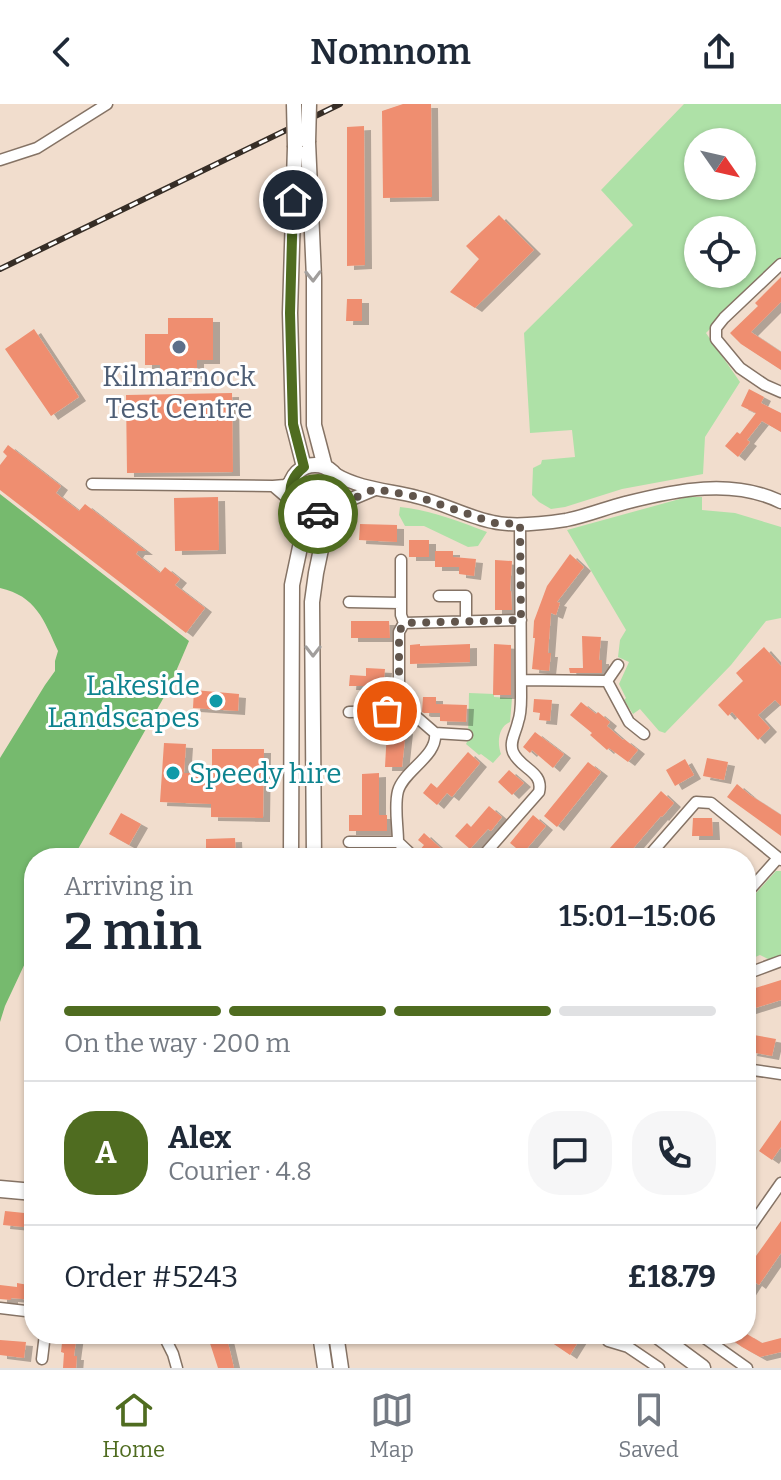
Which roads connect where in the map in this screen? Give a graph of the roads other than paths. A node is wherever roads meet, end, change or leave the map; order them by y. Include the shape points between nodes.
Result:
1 (107, 104) edge
2 (294, 104) edge
3 (309, 104) edge
4 (302, 145) junction
5 (0, 160) edge
6 (781, 264) edge
7 (781, 392) edge
8 (304, 467) junction
9 (330, 470) junction
10 (292, 480) junction
11 (92, 484) dead end
12 (273, 486) junction
13 (375, 489) junction
14 (781, 502) edge
15 (294, 504) junction
16 (332, 508) junction
17 (307, 514) junction
18 (520, 524) junction
19 (401, 560) dead end
20 (439, 596) dead end
21 (349, 602) dead end
22 (400, 603) junction
23 (521, 620) junction
24 (466, 621) junction
25 (404, 623) junction
26 (618, 665) dead end
27 (521, 680) junction
28 (607, 681) junction
29 (401, 701) junction
30 (349, 712) dead end
31 (313, 717) junction
32 (291, 718) junction
33 (435, 733) junction
34 (644, 734) dead end
35 (467, 735) dead end
36 (349, 842) dead end
37 (398, 842) junction
38 (291, 848) edge
39 (314, 848) edge
40 (404, 848) edge
41 (490, 848) edge
42 (656, 848) edge
43 (780, 859) edge
44 (756, 884) edge
45 (781, 961) edge
46 (756, 970) edge
47 (756, 1070) edge
48 (781, 1074) edge
49 (781, 1183) edge
50 (0, 1189) edge
51 (24, 1191) edge
52 (756, 1219) edge
53 (0, 1308) edge
54 (24, 1311) edge
55 (44, 1344) edge
56 (168, 1344) edge
57 (321, 1344) edge
58 (337, 1344) edge
59 (618, 1344) edge
60 (670, 1344) edge
61 (713, 1344) edge
62 (42, 1359) dead end
63 (177, 1368) edge
64 (325, 1368) edge
65 (341, 1368) edge
66 (659, 1368) edge
67 (702, 1368) edge
68 (747, 1368) edge

1 - 5 street via 37,148
2 - 4 main road, bridge
3 - 4 main road, bridge
4 - 8 main road via 291,335 293,424
4 -> 9 main road via 314,278 314,425
6 - 7 street via 716,328 716,339 740,368
8 - 9 main road via 318,464
8 - 10 main road
9 - 13 street
9 - 16 main road via 340,490
10 - 12 street
10 - 15 main road
11 - 12 street
12 - 15 street
13 - 16 street
13 - 18 street via 419,497 494,523
14 - 18 street via 759,492 694,488 567,520
15 - 17 main road
16 - 17 main road
16 -> 31 main road via 312,602
17 - 32 main road via 292,585
18 - 23 street
19 - 22 street
20 - 24 street via 466,596
21 - 22 street
22 - 25 street
23 - 24 street
23 - 27 street
24 - 25 street
25 - 29 street via 399,632
26 - 28 street
27 - 28 street
27 - 41 street via 512,750 537,776 539,792
28 - 34 street via 629,722
29 - 30 street via 387,711
29 - 33 street
31 - 32 main road
31 - 39 main road
32 - 38 main road
33 - 35 street
33 - 37 street via 433,747 397,793
36 - 37 street
37 - 40 street
42 - 43 street via 696,802 711,803
43 - 44 street
45 - 46 street
47 - 48 street
49 - 52 street
50 - 51 main road
53 - 54 street
55 - 62 street
56 - 63 street
57 - 64 main road
58 - 65 main road
59 - 66 street
60 - 67 main road
61 - 68 street

